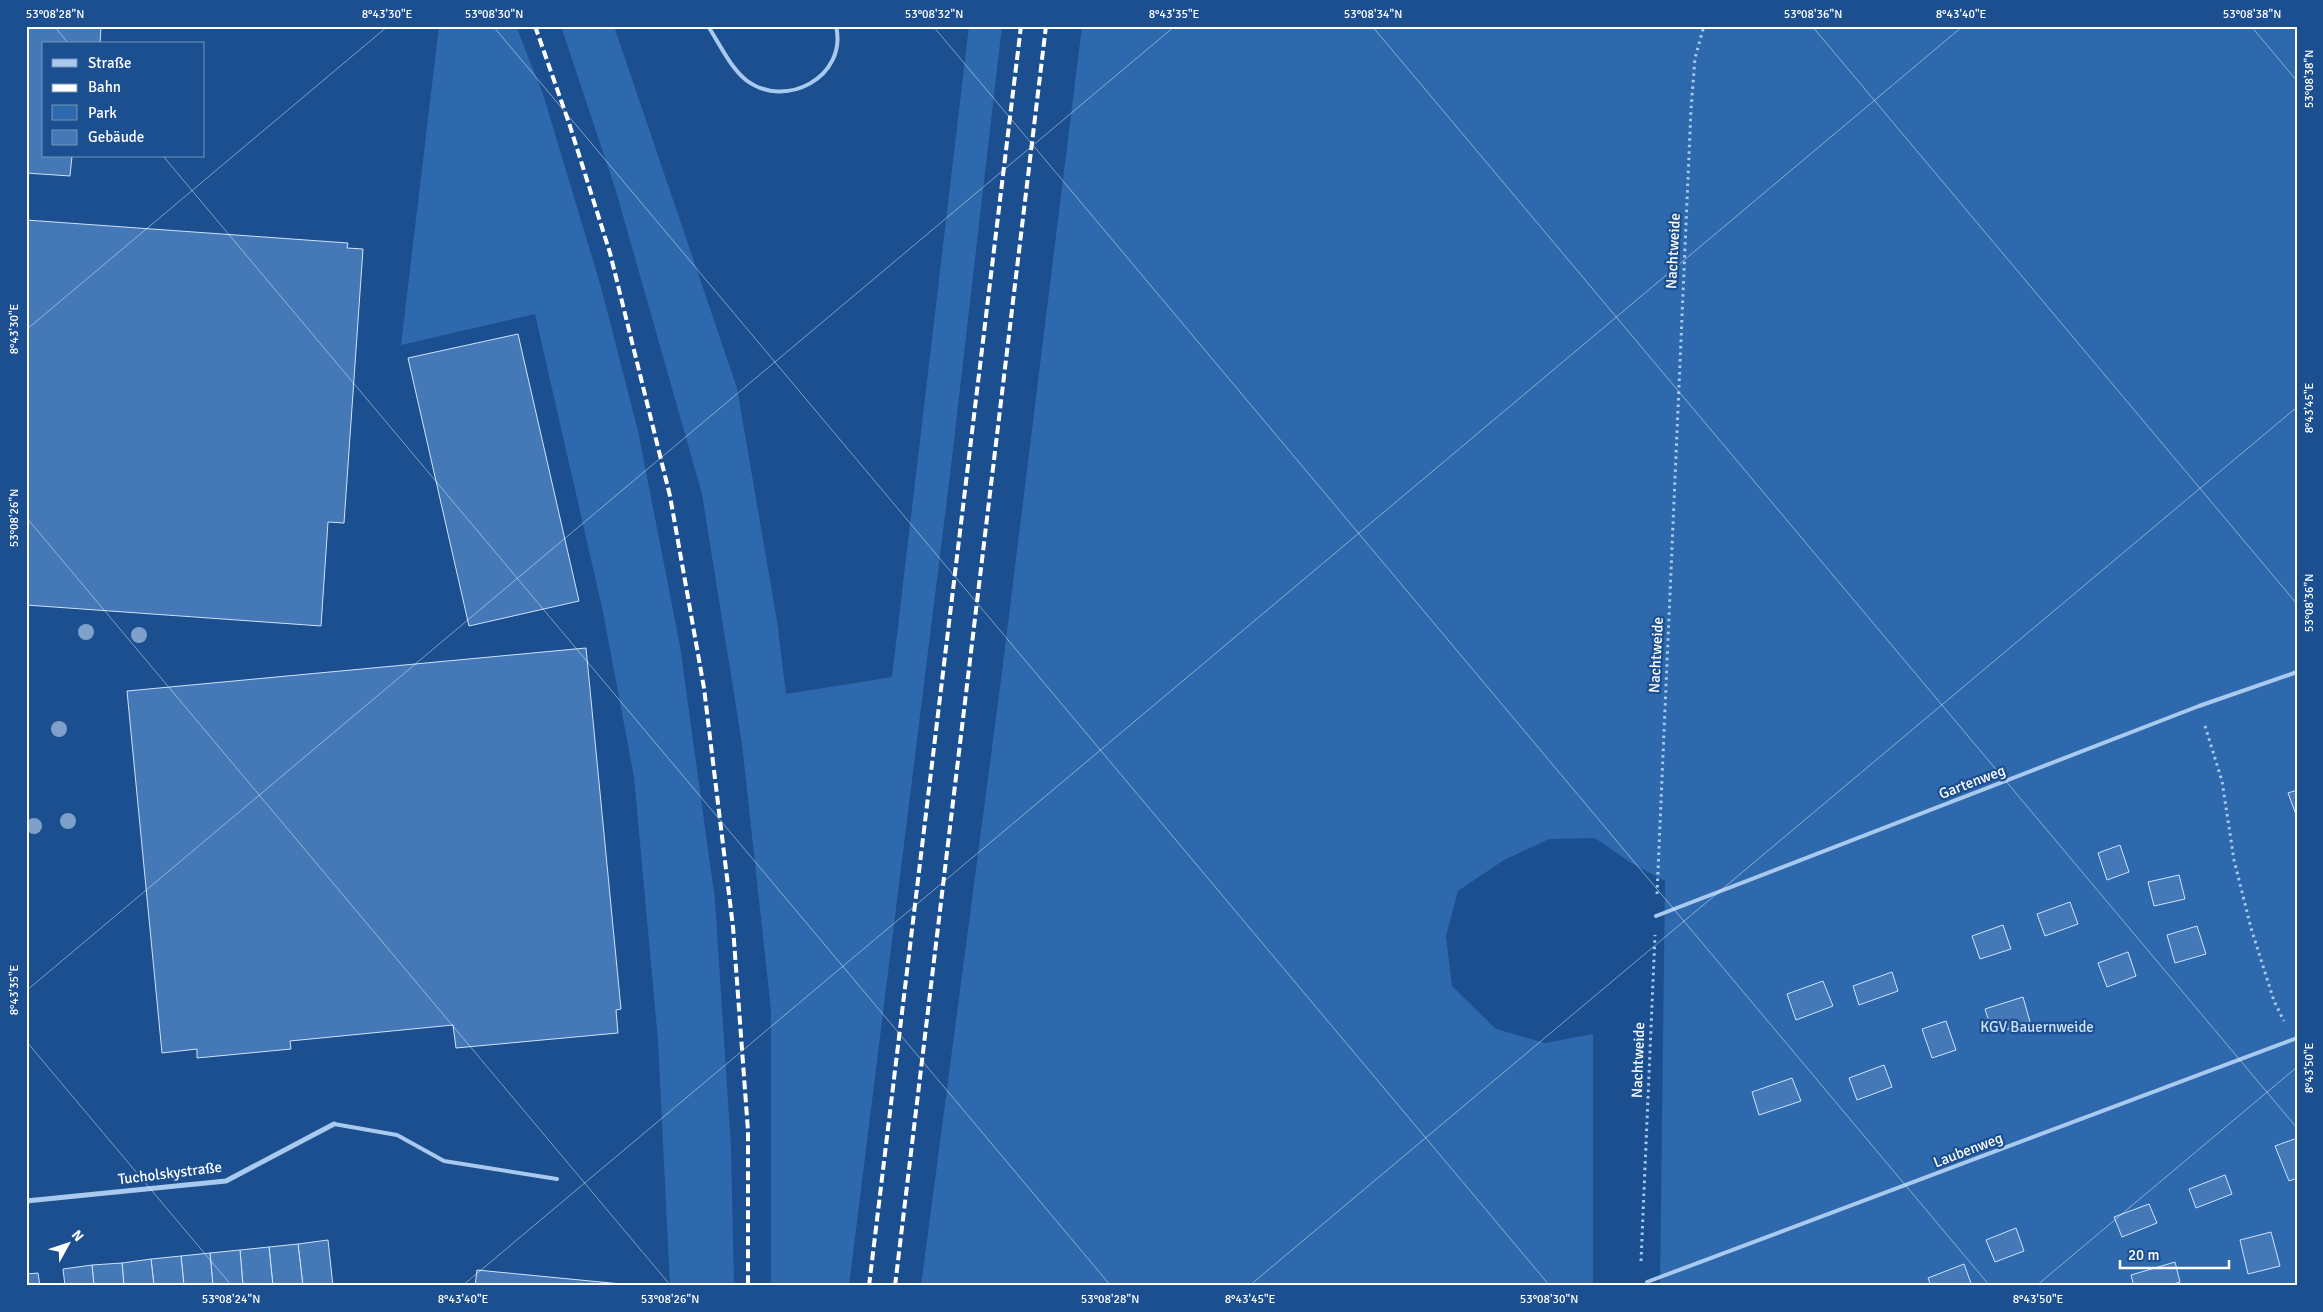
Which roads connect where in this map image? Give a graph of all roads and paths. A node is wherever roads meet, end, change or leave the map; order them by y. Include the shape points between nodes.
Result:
1 (708, 26) edge
2 (836, 26) edge
3 (1704, 26) edge
4 (2297, 672) edge
5 (2199, 706) junction
6 (1656, 916) junction
7 (2295, 1039) edge
8 (334, 1124) joint
9 (557, 1179) dead end
10 (26, 1201) edge
11 (1647, 1282) joint

1 - 2 lane via 746,79 762,89 781,92 797,91 823,74 837,45
3 - 6 path, Nachtweide via 1695,58 1691,109
4 - 5 lane, Gartenweg
5 - 6 lane, Gartenweg
5 - 7 path via 2222,781 2234,860 2251,928 2274,1001
6 - 11 path, Nachtweide via 1641,1266
7 - 11 lane, Laubenweg
8 - 9 lane via 398,1135 444,1161
8 - 10 street, Tucholskystraße via 226,1181

